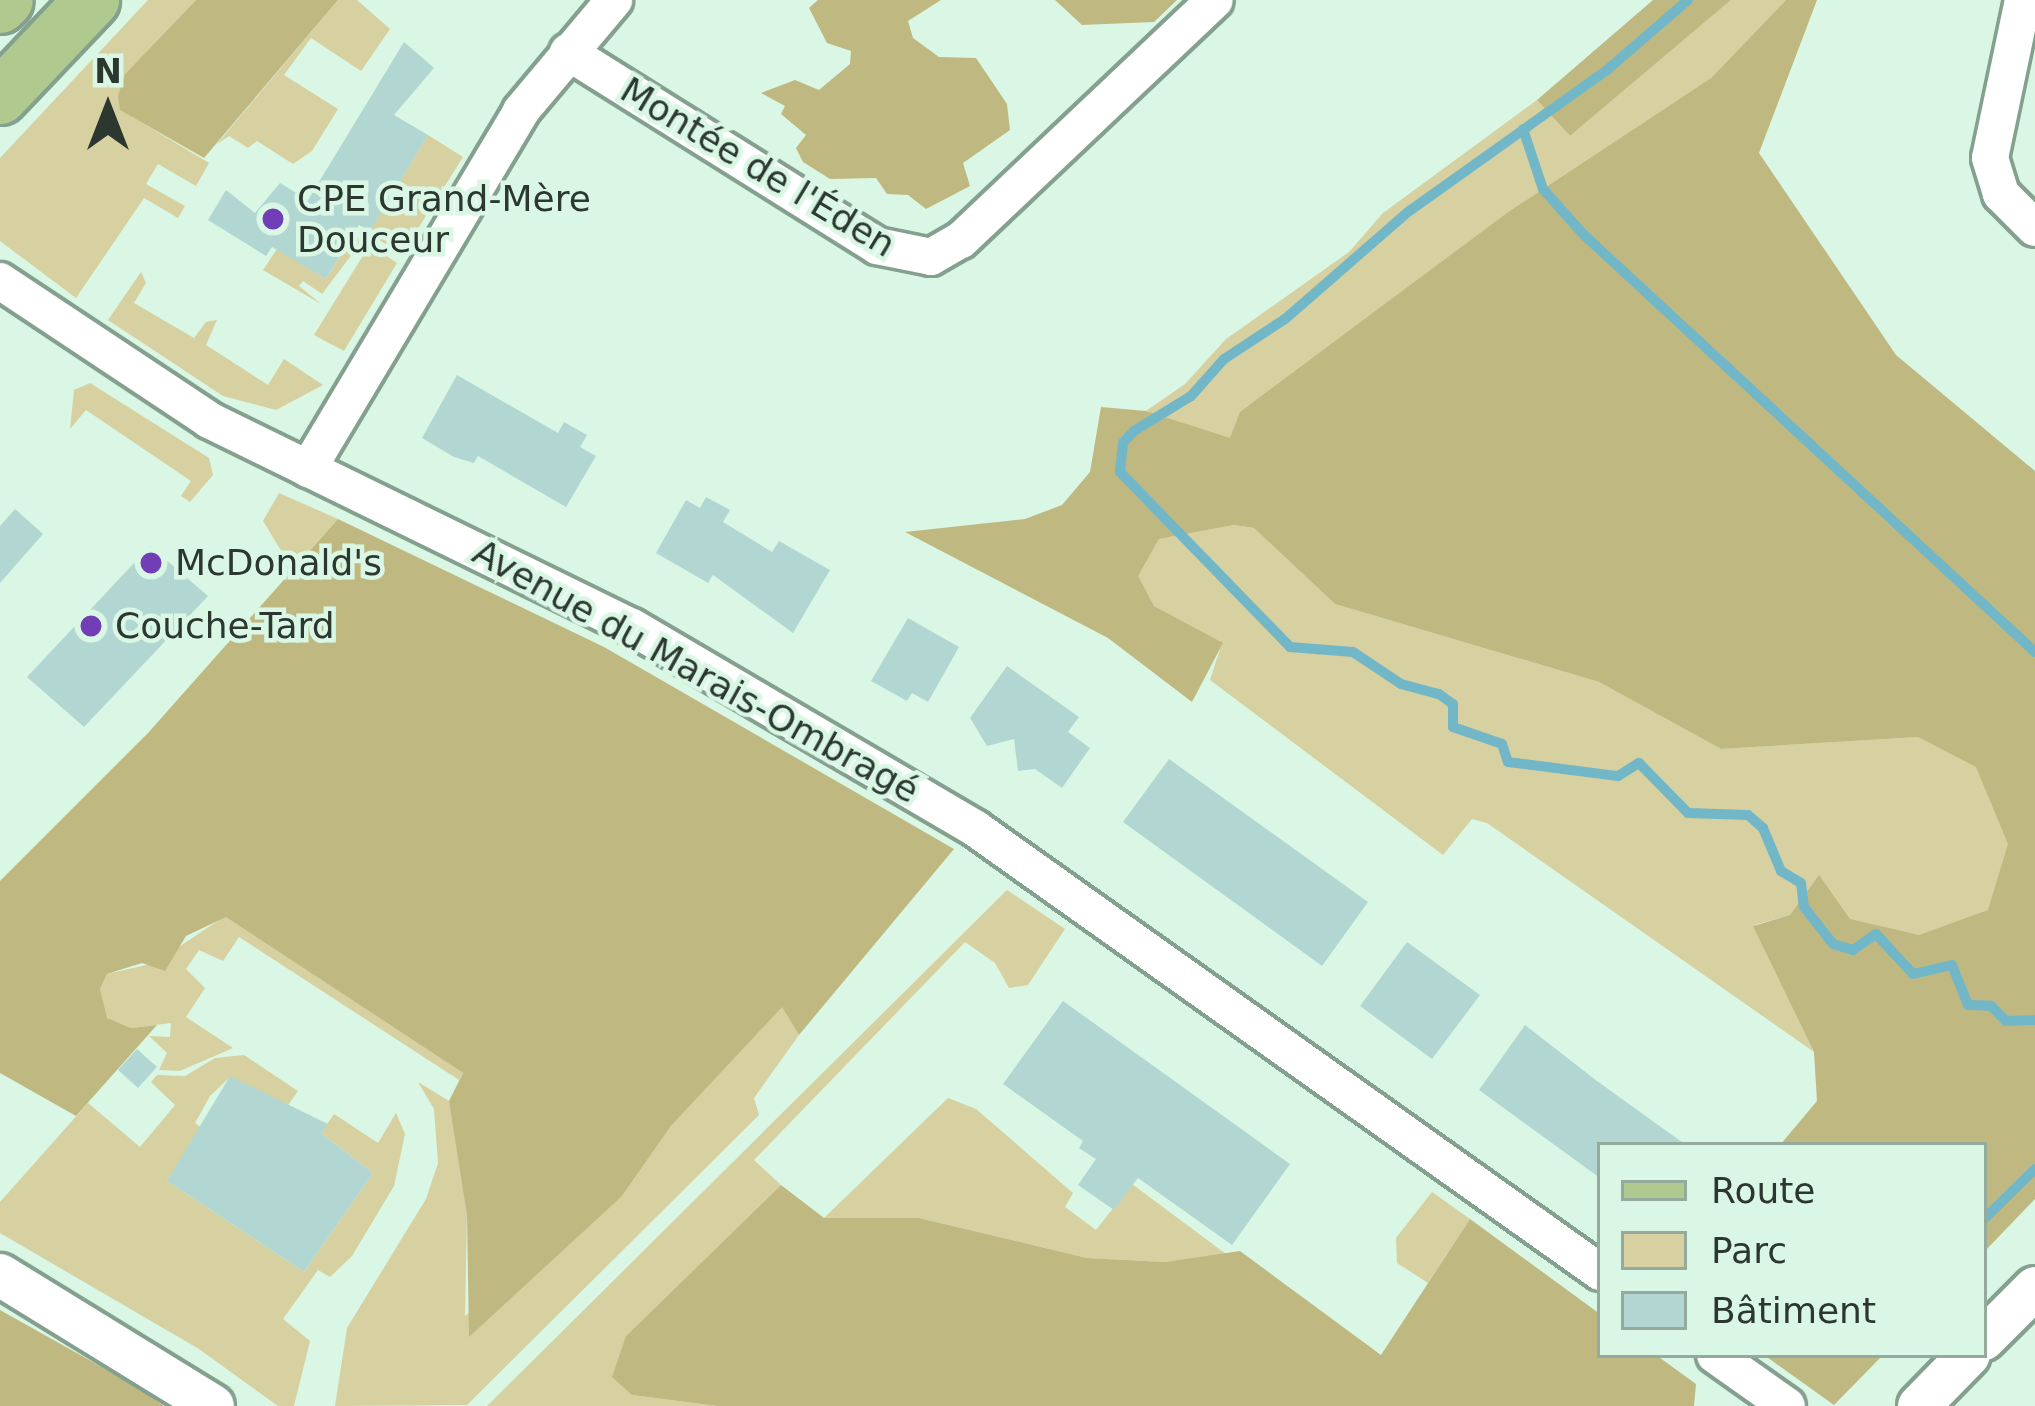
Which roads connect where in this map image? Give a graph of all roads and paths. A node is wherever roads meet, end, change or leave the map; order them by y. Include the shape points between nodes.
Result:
1 (92, 0) edge
2 (614, 0) edge
3 (1215, 0) edge
4 (2023, 0) edge
5 (568, 52) junction
6 (0, 97) edge
7 (2035, 228) edge
8 (0, 281) edge
9 (308, 469) junction
10 (1597, 1270) edge
11 (0, 1275) edge
12 (2035, 1288) edge
13 (1987, 1337) edge
14 (1719, 1358) edge
15 (1966, 1358) edge
16 (213, 1406) edge
17 (1787, 1406) edge
18 (1918, 1406) edge

1 - 6 main road
2 - 5 street
3 - 5 street, Montée de l'Éden via 961,240 931,257 878,247
4 - 7 street via 1990,158 2000,194
5 - 9 street via 521,111
8 - 9 street, Avenue du Marais-Ombragé via 209,420
9 - 10 street, Avenue du Marais-Ombragé via 632,627 976,829
11 - 16 street
12 - 13 street
14 - 17 street
15 - 18 street

